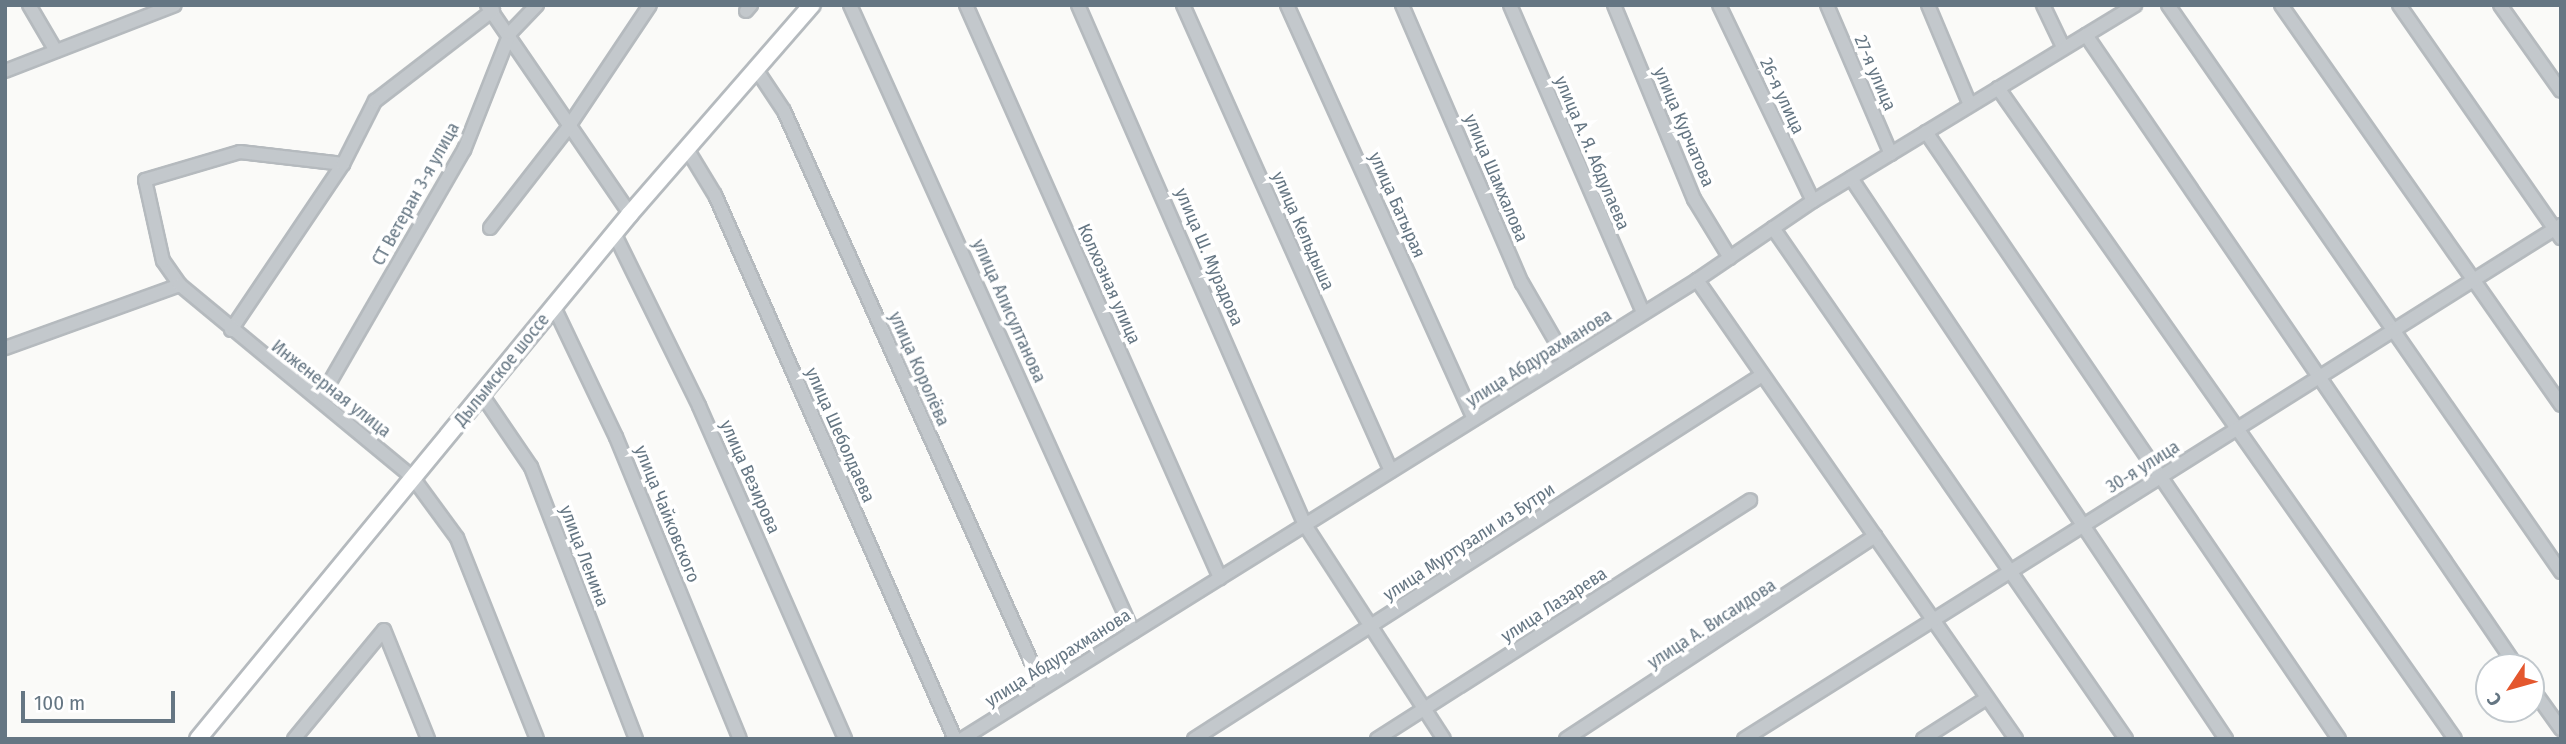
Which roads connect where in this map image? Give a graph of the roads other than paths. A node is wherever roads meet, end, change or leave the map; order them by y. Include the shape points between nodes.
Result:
1 (29, 5) edge
2 (175, 5) edge
3 (537, 5) edge
4 (650, 5) edge
5 (812, 5) edge
6 (850, 5) edge
7 (966, 5) edge
8 (1078, 5) edge
9 (1183, 5) edge
10 (1287, 5) edge
11 (1402, 5) edge
12 (1510, 5) edge
13 (1614, 5) edge
14 (1719, 5) edge
15 (1827, 5) edge
16 (1928, 5) edge
17 (2043, 5) edge
18 (2135, 5) edge
19 (2168, 5) edge
20 (2281, 5) edge
21 (2399, 5) edge
22 (2500, 5) edge
23 (489, 8) edge
24 (510, 33) junction
25 (2086, 35) junction
26 (2063, 47) junction
27 (56, 51) junction
28 (756, 69) junction
29 (5, 71) edge
30 (1998, 88) junction
31 (2561, 91) edge
32 (1970, 105) junction
33 (567, 129) junction
34 (1926, 132) junction
35 (687, 149) junction
36 (1891, 154) junction
37 (342, 163) junction
38 (1851, 178) junction
39 (1813, 201) junction
40 (630, 214) junction
41 (490, 228) dead end
42 (1773, 228) junction
43 (2559, 231) edge
44 (614, 233) junction
45 (1730, 258) junction
46 (2476, 279) junction
47 (1697, 280) junction
48 (180, 285) junction
49 (554, 307) junction
50 (1643, 313) junction
51 (231, 330) junction
52 (2393, 330) junction
53 (5, 348) edge
54 (1567, 361) junction
55 (1762, 375) junction
56 (2316, 379) junction
57 (482, 395) junction
58 (320, 399) junction
59 (2561, 405) edge
60 (1474, 419) junction
61 (2235, 430) junction
62 (1391, 471) junction
63 (412, 478) junction
64 (2157, 479) junction
65 (1750, 500) dead end
66 (1305, 525) junction
67 (2082, 526) junction
68 (1875, 536) junction
69 (2010, 571) junction
70 (2561, 572) edge
71 (1220, 578) junction
72 (1934, 622) junction
73 (1371, 626) junction
74 (1133, 632) junction
75 (2507, 653) edge
76 (1043, 688) junction
77 (1987, 698) junction
78 (2545, 707) edge
79 (1424, 709) junction
80 (2561, 729) edge
81 (198, 739) edge
82 (294, 739) edge
83 (428, 739) edge
84 (537, 739) edge
85 (636, 739) edge
86 (740, 739) edge
87 (845, 739) edge
88 (955, 739) edge
89 (962, 739) edge
90 (1194, 739) edge
91 (1377, 739) edge
92 (1444, 739) edge
93 (1566, 739) edge
94 (1744, 739) edge
95 (1923, 739) edge
96 (2016, 739) edge
97 (2126, 739) edge
98 (2226, 739) edge
99 (2339, 739) edge
100 (2455, 739) edge

1 - 27 street
2 - 27 street via 135,25
3 - 24 street, СТ Ветеран 3-я улица
4 - 33 street
5 - 28 main road, Дылымское шоссе
6 - 74 street, улица Алисултанова
7 - 71 street, Колхозная улица
8 - 66 street, улица Ш. Мурадова
9 - 62 street, улица Кельдыша
10 - 60 street, улица Батырая
11 - 54 street, улица Шамхалова via 1522,283
12 - 50 street, улица А. Я. Абдулаева
13 - 45 street, улица Курчатова via 1694,199
14 - 39 street, 26-я улица
15 - 36 street, 27-я улица
16 - 32 street
17 - 26 street
18 - 25 street, улица Абдурахманова
19 - 52 street
20 - 46 street
21 - 43 street
22 - 31 street
23 - 24 street
23 - 37 street via 375,101
24 - 33 street
24 - 58 street, СТ Ветеран 3-я улица via 464,150
25 - 26 street, улица Абдурахманова
25 - 56 street
26 - 30 street, улица Абдурахманова
27 - 29 street
28 - 35 main road, Дылымское шоссе
28 - 76 street, улица Королёва via 784,111
30 - 32 street, улица Абдурахманова
30 - 61 street
32 - 34 street, улица Абдурахманова
33 - 40 street
33 - 41 street
34 - 36 street, улица Абдурахманова
34 - 64 street
35 - 40 main road, Дылымское шоссе
35 - 88 street, улица Шеболдаева via 715,195
36 - 38 street, улица Абдурахманова
37 - 48 street via 240,152 145,180 163,261
37 - 51 street
38 - 39 street, улица Абдурахманова
38 - 67 street
39 - 42 street, улица Абдурахманова
40 - 44 main road, Дылымское шоссе
42 - 45 street, улица Абдурахманова
42 - 69 street
43 - 46 street, 30-я улица
44 - 49 main road, Дылымское шоссе
44 - 87 street, улица Везирова via 699,405
45 - 47 street, улица Абдурахманова
46 - 52 street, 30-я улица
46 - 59 street
47 - 50 street, улица Абдурахманова
47 - 55 street
48 - 51 street, Инженерная улица
48 - 53 street
49 - 57 main road, Дылымское шоссе
49 - 86 street, улица Чайковского via 616,437
50 - 54 street, улица Абдурахманова
51 - 58 street, Инженерная улица via 287,379
52 - 56 street, 30-я улица
52 - 70 street
54 - 60 street, улица Абдурахманова
55 - 68 street
55 - 73 street, улица Муртузали из Бутри
56 - 61 street, 30-я улица
56 - 75 street
57 - 63 main road, Дылымское шоссе
57 - 85 street, улица Ленина via 531,467
58 - 63 street, Инженерная улица
60 - 62 street, улица Абдурахманова
61 - 64 street, 30-я улица
61 - 100 street
62 - 66 street, улица Абдурахманова
63 - 81 main road, Дылымское шоссе
63 - 84 street, Инженерная улица via 457,538
64 - 67 street, 30-я улица
64 - 99 street
65 - 79 street, улица Лазарева
66 - 71 street, улица Абдурахманова
66 - 73 street, улица Ш. Мурадова
67 - 69 street, 30-я улица
67 - 98 street
68 - 72 street
68 - 93 street, улица А. Висаидова
69 - 72 street, 30-я улица
69 - 97 street
71 - 74 street, улица Абдурахманова
72 - 77 street
72 - 94 street, 30-я улица
73 - 79 street, улица Ш. Мурадова
73 - 90 street, улица Муртузали из Бутри
74 - 76 street, улица Абдурахманова
76 - 89 street, улица Абдурахманова
77 - 95 street
77 - 96 street
78 - 80 street
79 - 91 street, улица Лазарева
79 - 92 street, улица Ш. Мурадова
82 - 83 street via 384,630

